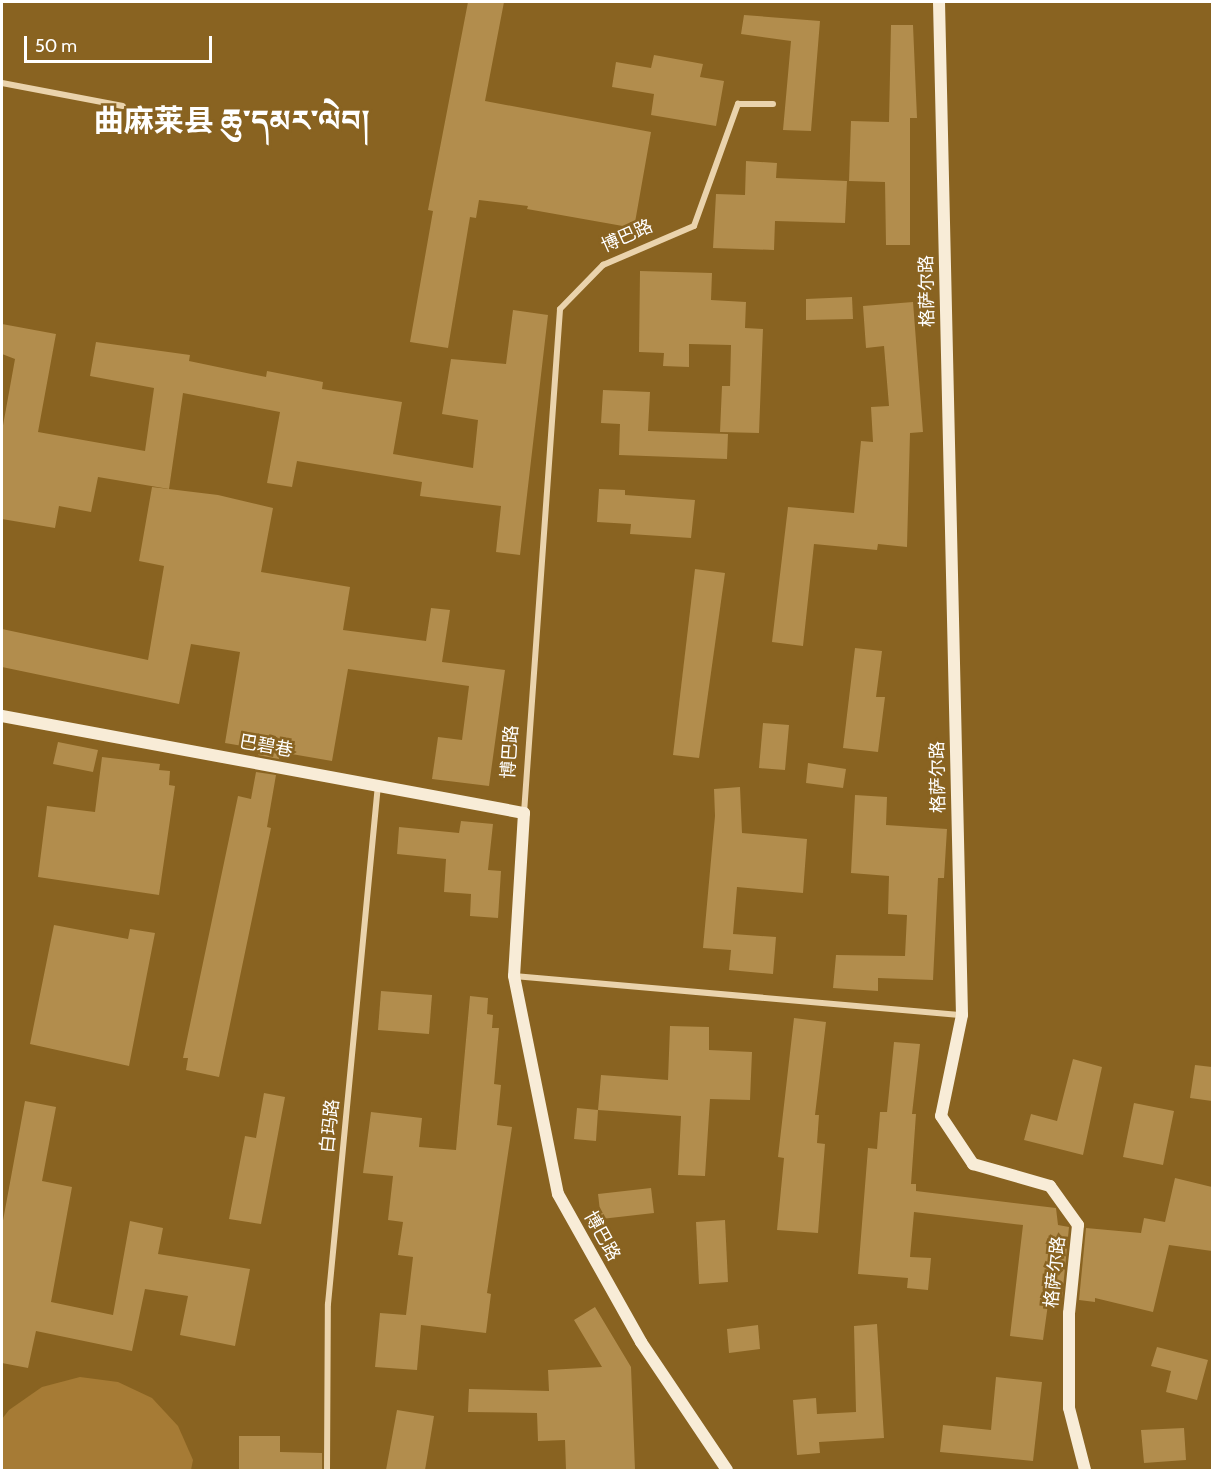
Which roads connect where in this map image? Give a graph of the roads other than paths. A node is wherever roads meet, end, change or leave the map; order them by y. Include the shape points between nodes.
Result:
1 (939, 2) edge
2 (2, 83) edge
3 (773, 104) dead end
4 (123, 106) dead end
5 (2, 716) edge
6 (378, 785) junction
7 (524, 813) junction
8 (514, 976) junction
9 (962, 1015) junction
10 (327, 1470) edge
11 (727, 1470) edge
12 (1085, 1470) edge

1 - 9 street, 格萨尔路
2 - 4 street
3 - 7 street, 博巴路 via 738,104 694,226 603,265 560,309
5 - 6 street, 巴碧巷
6 - 7 street, 巴碧巷
6 - 10 street, 白玛路 via 328,1304
7 - 8 street, 博巴路
8 - 9 street
8 - 11 street, 博巴路 via 558,1194 641,1342
9 - 12 street, 格萨尔路 via 941,1116 974,1164 1050,1186 1078,1225 1069,1313 1069,1408

